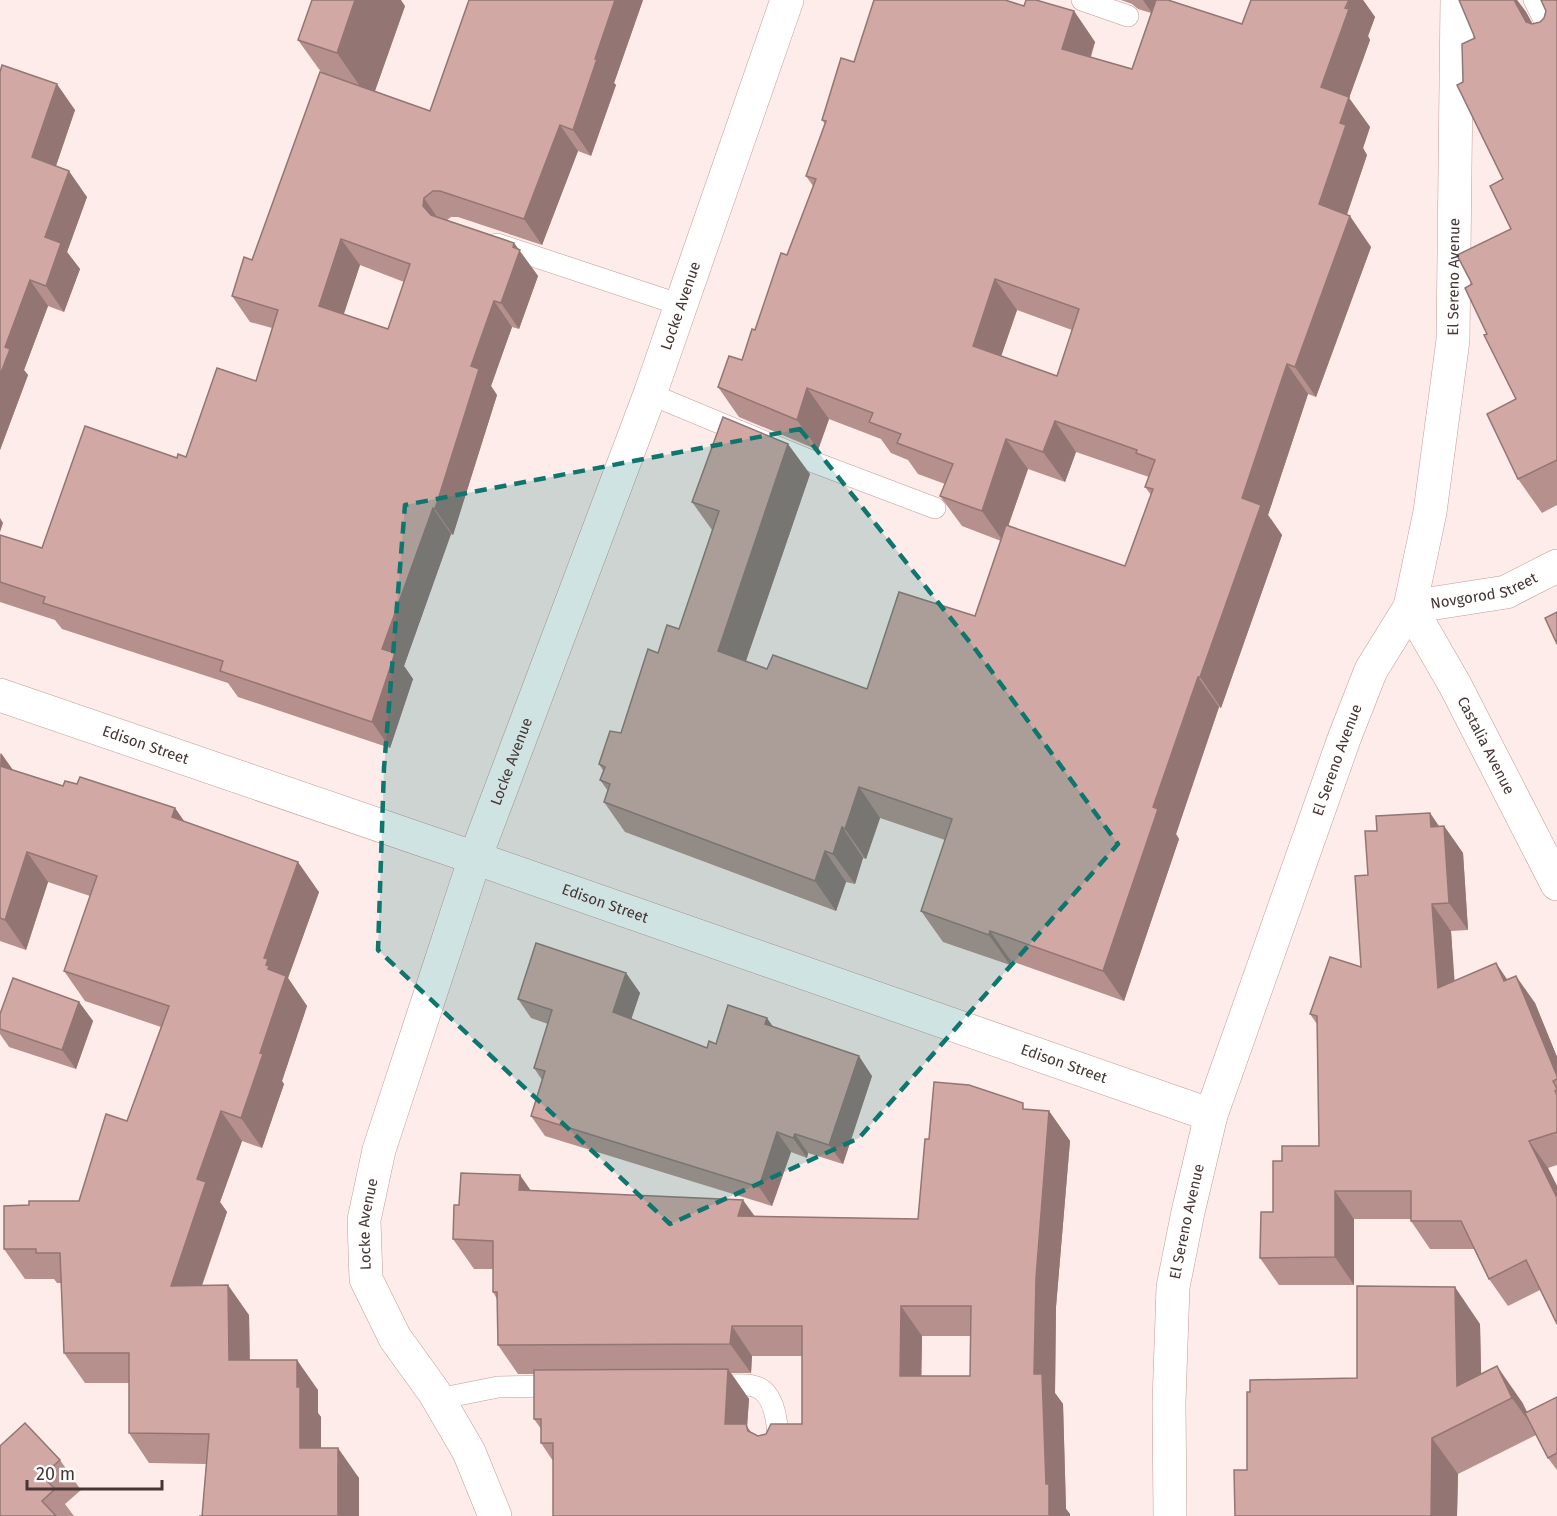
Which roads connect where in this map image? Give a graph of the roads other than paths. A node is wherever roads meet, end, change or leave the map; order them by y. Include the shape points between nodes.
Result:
1 (788, 0) edge
2 (1082, 0) edge
3 (1457, 0) edge
4 (1534, 0) edge
5 (1128, 16) dead end
6 (1557, 45) edge
7 (475, 237) edge
8 (681, 305) junction
9 (650, 394) junction
10 (935, 508) dead end
11 (1557, 566) edge
12 (1410, 607) junction
13 (0, 695) edge
14 (475, 858) junction
15 (1557, 884) edge
16 (1211, 1115) junction
17 (579, 1386) edge
18 (694, 1386) edge
19 (438, 1399) junction
20 (779, 1453) edge
21 (495, 1516) edge
22 (1170, 1516) edge

1 - 8 street, Locke Avenue
2 - 5 lane
3 - 12 street, El Sereno Avenue via 1453,340 1430,512
4 - 6 lane
7 - 8 lane
8 - 9 street, Locke Avenue
9 - 10 lane
9 - 14 street, Locke Avenue
11 - 12 street, Novgorod Street via 1506,592
12 - 15 street, Castalia Avenue via 1455,685
12 - 16 street, El Sereno Avenue via 1371,670
13 - 14 street, Edison Street
14 - 16 street, Edison Street
14 - 19 street, Locke Avenue via 379,1149 364,1220 366,1278 395,1338
16 - 22 street, El Sereno Avenue via 1173,1287
17 - 19 lane via 498,1386
18 - 20 lane via 761,1389 772,1402 778,1423
19 - 21 street, Locke Avenue via 469,1452

